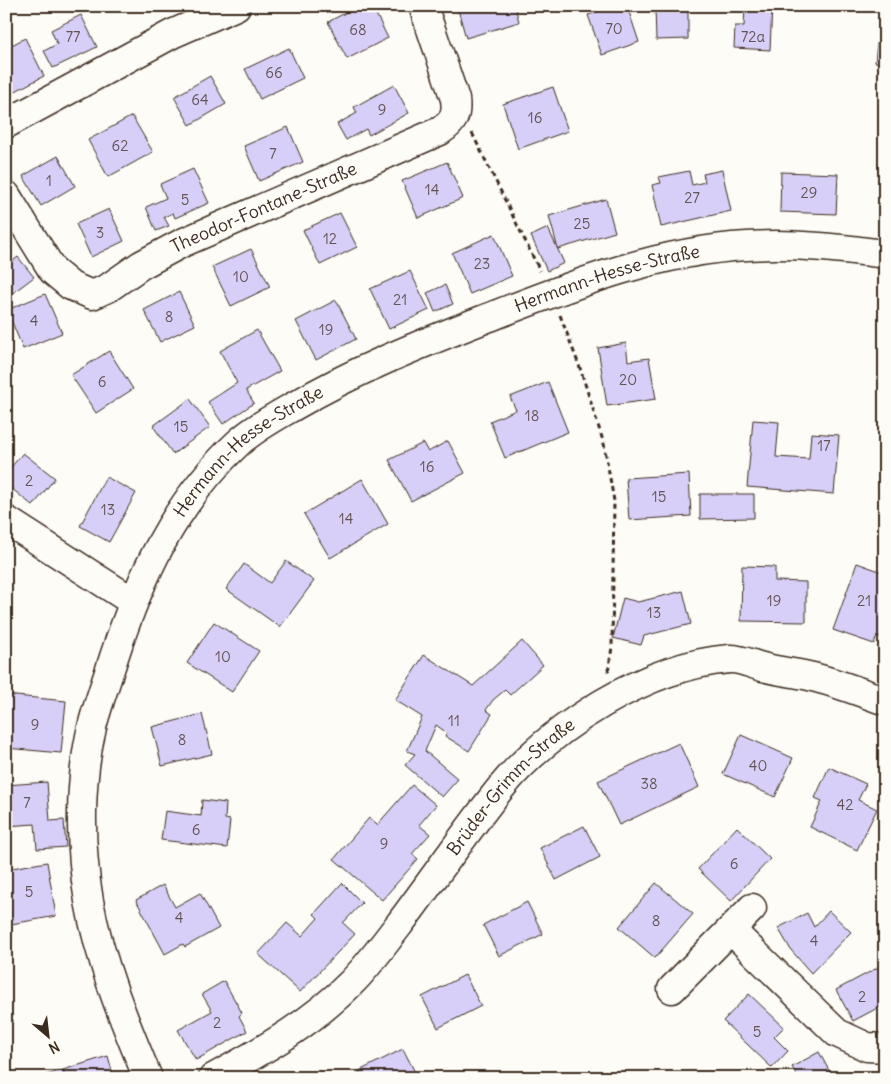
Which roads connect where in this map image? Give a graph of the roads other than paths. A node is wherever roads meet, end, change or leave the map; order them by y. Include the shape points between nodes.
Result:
1 (236, 6) edge
2 (423, 6) edge
3 (6, 124) edge
4 (6, 195) edge
5 (885, 254) edge
6 (6, 520) edge
7 (132, 601) junction
8 (885, 701) edge
9 (752, 908) dead end
10 (731, 930) junction
11 (672, 989) dead end
12 (885, 1048) edge
13 (148, 1078) edge
14 (213, 1078) edge

1 - 3 street via 172,34
2 - 4 street, Theodor-Fontane-Straße via 455,99 454,120 440,131 182,243 108,288 92,295 71,286 53,271
5 - 7 street, Hermann-Hesse-Straße via 820,246 746,246 674,256 551,293 411,348 327,387 276,416 239,443 204,480 172,523
6 - 7 street
7 - 13 street, Hermann-Hesse-Straße via 93,724 84,773 82,838 89,901 105,963
8 - 14 street, Brüder-Grimm-Straße via 811,676 732,658 694,665 653,679 604,702 540,746 500,788 353,982 288,1034
9 - 10 street
10 - 11 street
10 - 12 street via 838,1033 867,1047

